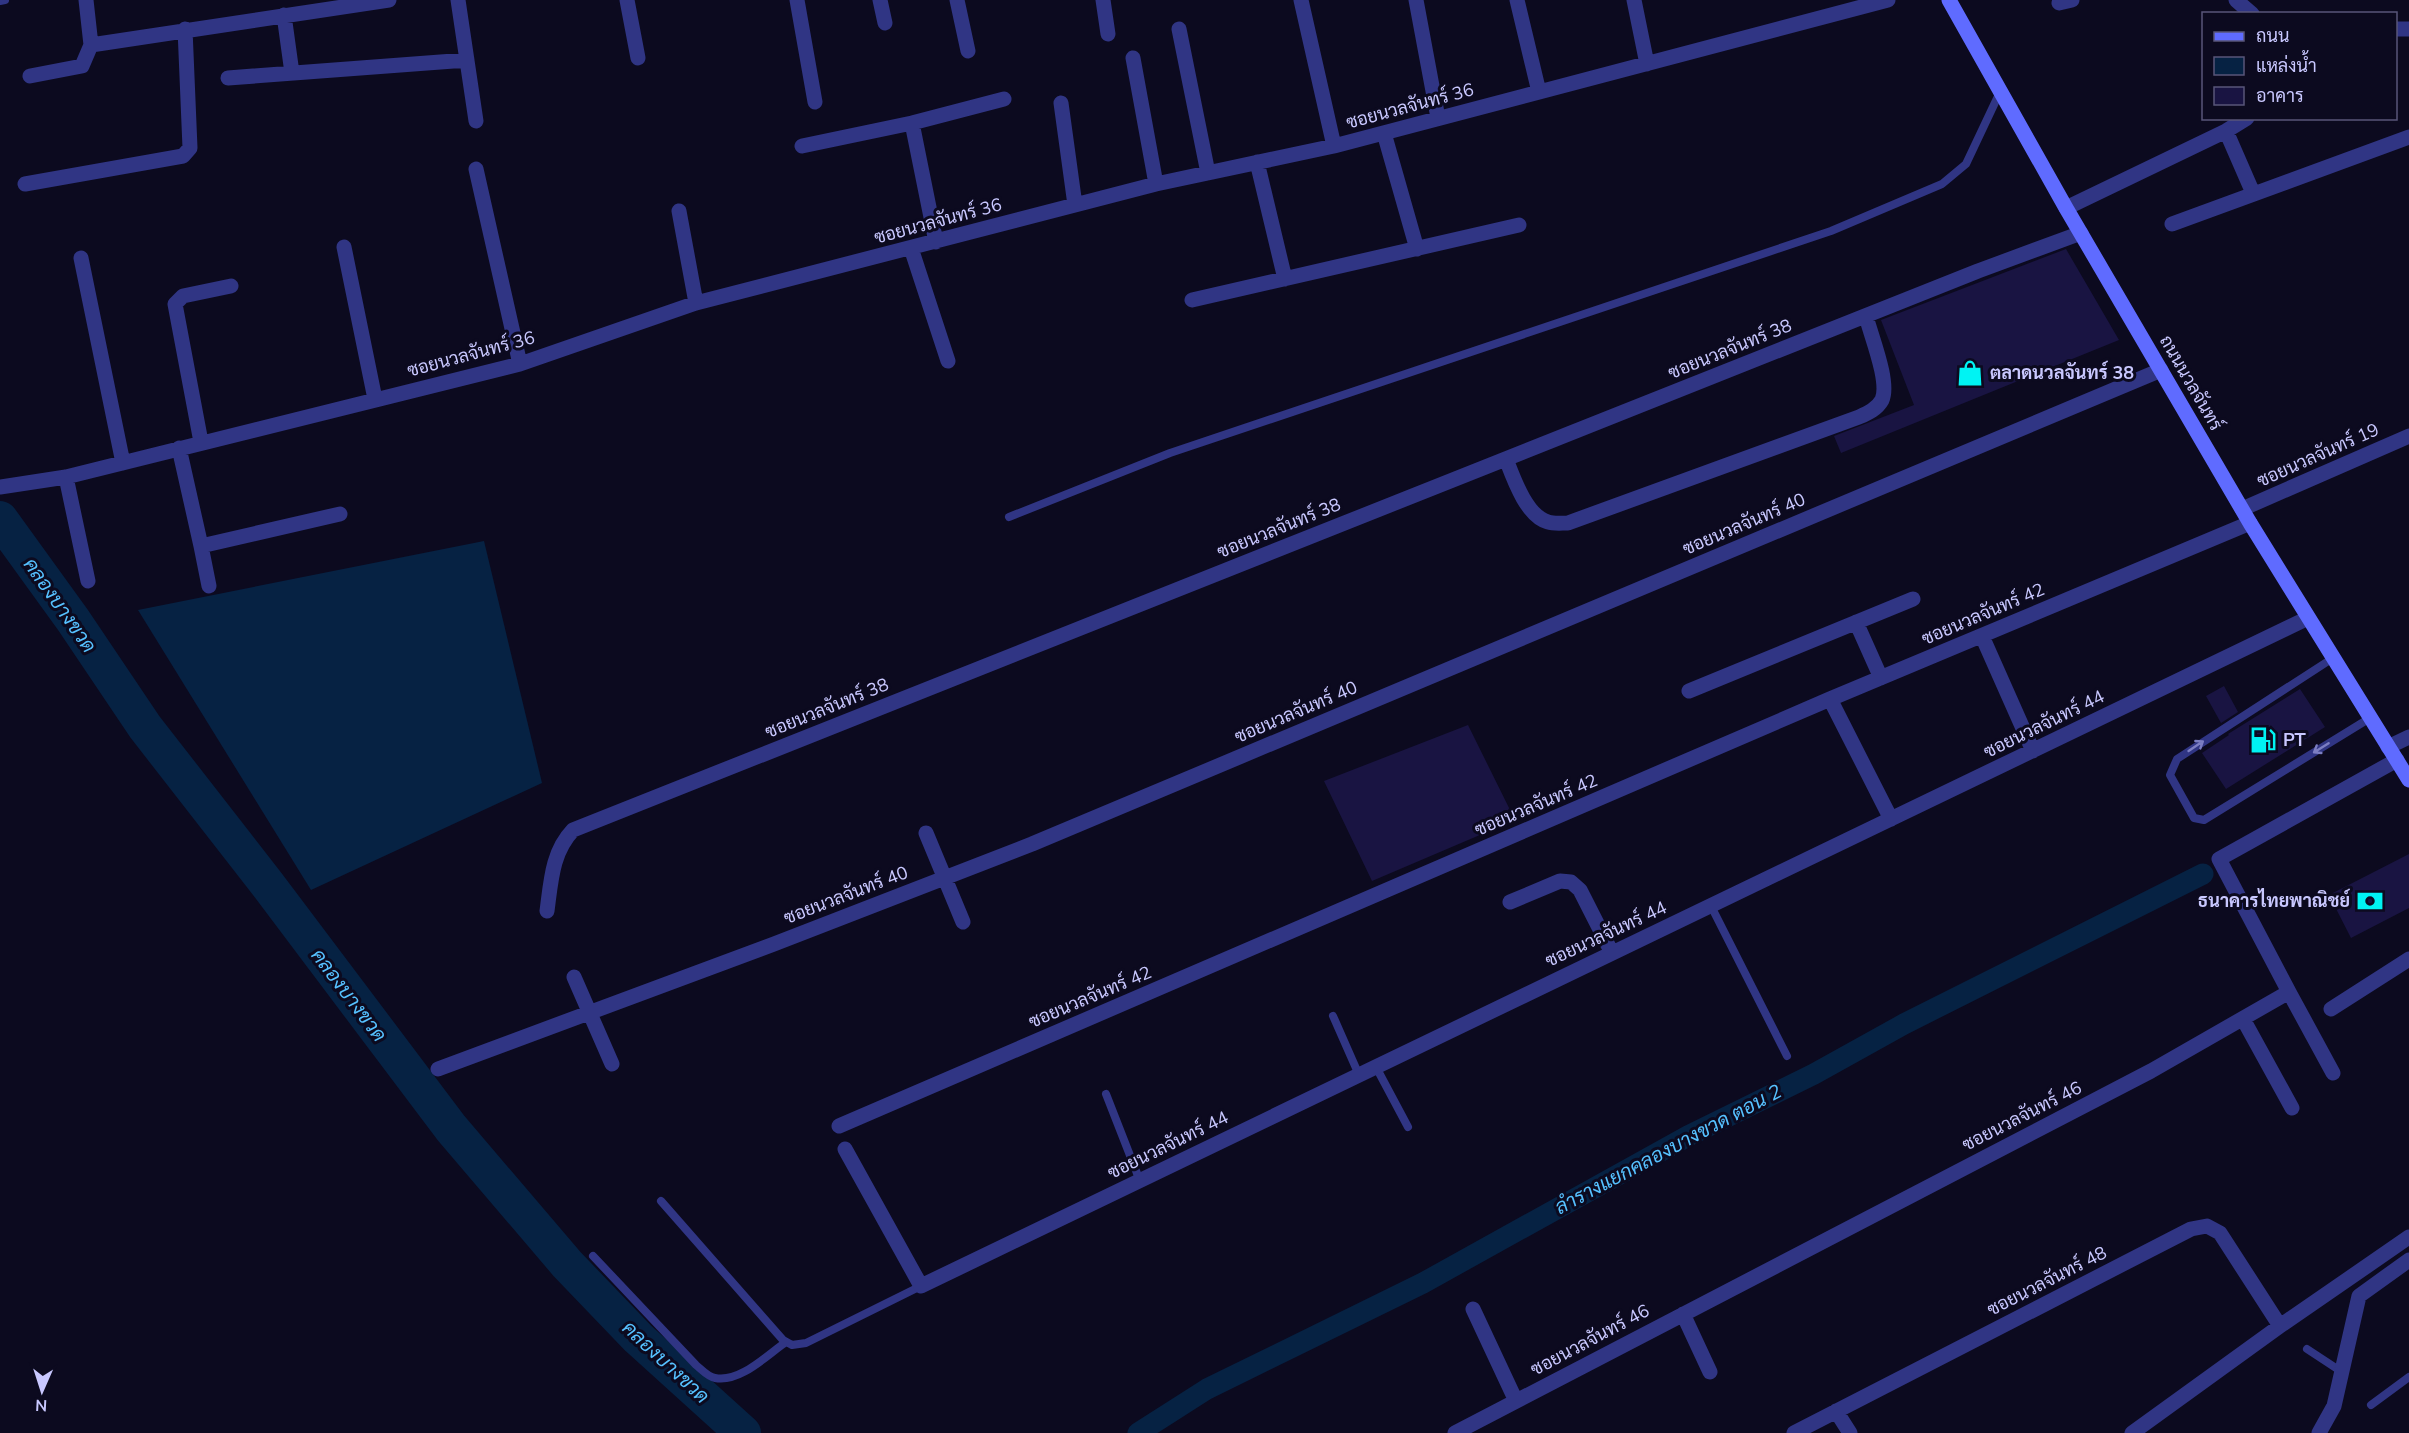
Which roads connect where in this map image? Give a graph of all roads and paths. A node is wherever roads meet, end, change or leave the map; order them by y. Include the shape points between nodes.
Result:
1 (5, 0) edge
2 (86, 0) edge
3 (389, 0) edge
4 (459, 0) edge
5 (627, 0) edge
6 (797, 0) edge
7 (880, 0) edge
8 (957, 0) edge
9 (1102, 0) edge
10 (1301, 0) edge
11 (1416, 0) edge
12 (1517, 0) edge
13 (1634, 0) edge
14 (1888, 0) edge
15 (1949, 0) edge
16 (2236, 0) edge
17 (0, 1) edge
18 (2250, 12) edge
19 (284, 15) junction
20 (885, 23) dead end
21 (1179, 29) dead end
22 (184, 30) junction
23 (1108, 34) dead end
24 (91, 45) junction
25 (968, 51) dead end
26 (638, 58) dead end
27 (1133, 58) dead end
28 (467, 60) junction
29 (1647, 64) junction
30 (292, 73) junction
31 (30, 76) dead end
32 (228, 78) dead end
33 (2000, 91) junction
34 (1539, 92) junction
35 (1004, 99) dead end
36 (815, 102) dead end
37 (1061, 103) dead end
38 (1438, 118) junction
39 (2244, 120) edge
40 (476, 121) dead end
41 (912, 123) junction
42 (2226, 131) junction
43 (1384, 133) junction
44 (2409, 137) edge
45 (802, 146) dead end
46 (1334, 146) junction
47 (1257, 162) junction
48 (476, 169) dead end
49 (1208, 173) junction
50 (25, 184) dead end
51 (1156, 184) junction
52 (2253, 193) junction
53 (1075, 205) junction
54 (2066, 208) junction
55 (679, 211) dead end
56 (2172, 224) dead end
57 (1519, 225) dead end
58 (2081, 233) junction
59 (936, 242) junction
60 (344, 247) dead end
61 (911, 248) junction
62 (1417, 249) junction
63 (81, 258) dead end
64 (1285, 279) junction
65 (231, 286) dead end
66 (1192, 300) dead end
67 (696, 303) junction
68 (1866, 316) junction
69 (948, 361) dead end
70 (519, 364) junction
71 (2161, 370) junction
72 (375, 399) junction
73 (2409, 436) edge
74 (201, 442) junction
75 (179, 448) junction
76 (1506, 459) junction
77 (123, 463) junction
78 (66, 477) junction
79 (0, 487) edge
80 (2242, 509) junction
81 (340, 514) dead end
82 (1009, 517) dead end
83 (2250, 523) junction
84 (201, 546) junction
85 (88, 581) dead end
86 (209, 586) dead end
87 (1913, 599) dead end
88 (2308, 618) junction
89 (1857, 622) junction
90 (1982, 636) junction
91 (2333, 658) junction
92 (1881, 678) junction
93 (1689, 691) dead end
94 (1830, 699) junction
95 (2370, 718) junction
96 (2409, 737) edge
97 (2388, 747) junction
98 (2033, 751) junction
99 (2397, 760) junction
100 (2409, 780) edge
101 (1891, 819) junction
102 (926, 833) dead end
103 (945, 878) junction
104 (1510, 902) dead end
105 (1711, 906) junction
106 (547, 911) dead end
107 (963, 922) dead end
108 (1612, 953) junction
109 (2409, 959) edge
110 (574, 977) dead end
111 (2289, 992) junction
112 (2331, 1009) dead end
113 (590, 1013) junction
114 (1333, 1016) dead end
115 (2242, 1019) junction
116 (1787, 1056) dead end
117 (612, 1064) dead end
118 (1376, 1067) junction
119 (438, 1069) dead end
120 (2333, 1073) dead end
121 (1359, 1075) junction
122 (1106, 1094) dead end
123 (2292, 1108) dead end
124 (839, 1126) dead end
125 (1408, 1127) dead end
126 (845, 1149) dead end
127 (1140, 1180) junction
128 (661, 1201) dead end
129 (2409, 1237) edge
130 (593, 1256) dead end
131 (2409, 1260) edge
132 (921, 1286) junction
133 (1473, 1309) dead end
134 (1683, 1314) junction
135 (2280, 1326) junction
136 (786, 1342) junction
137 (2307, 1349) dead end
138 (1710, 1372) dead end
139 (2342, 1372) junction
140 (2409, 1377) edge
141 (1516, 1401) junction
142 (2371, 1405) dead end
143 (1836, 1411) junction
144 (1455, 1433) edge
145 (1794, 1433) edge
146 (1850, 1433) edge
147 (2132, 1433) edge
148 (2319, 1433) edge

1 - 17 lane
2 - 24 street
3 - 19 street
4 - 28 street
5 - 26 street
6 - 36 street
7 - 20 street
8 - 25 street
9 - 23 street
10 - 46 street
11 - 38 street
12 - 34 street
13 - 29 street
14 - 29 street, ซอยนวลจันทร์ 36
15 - 33 main road, ถนนนวลจันทร์
16 - 18 street
19 - 22 street
19 - 30 street
21 - 49 street
22 - 24 street
22 - 50 street via 190,148 183,156
24 - 31 street via 82,66
27 - 51 street
28 - 30 street
28 - 40 street
29 - 34 street, ซอยนวลจันทร์ 36
30 - 32 street
33 - 54 main road, ถนนนวลจันทร์
33 - 82 lane via 1966,164 1942,184 1831,231 1170,453
34 - 38 street, ซอยนวลจันทร์ 36
35 - 41 street
37 - 53 street
38 - 43 street, ซอยนวลจันทร์ 36
39 - 42 street
41 - 45 street
41 - 59 street
42 - 52 street
42 - 54 street
43 - 46 street, ซอยนวลจันทร์ 36
43 - 62 street
44 - 52 street
46 - 47 street, ซอยนวลจันทร์ 36
47 - 49 street, ซอยนวลจันทร์ 36
47 - 64 street
48 - 70 street
49 - 51 street, ซอยนวลจันทร์ 36
51 - 53 street, ซอยนวลจันทร์ 36
52 - 56 street
53 - 59 street, ซอยนวลจันทร์ 36
54 - 58 main road, ถนนนวลจันทร์
55 - 67 street
57 - 62 street
58 - 68 street, ซอยนวลจันทร์ 38
58 - 71 main road, ถนนนวลจันทร์
59 - 61 street, ซอยนวลจันทร์ 36
60 - 72 street
61 - 67 street, ซอยนวลจันทร์ 36
61 - 69 street
62 - 64 street
63 - 77 street
64 - 66 street
65 - 74 street via 183,296 176,304
67 - 70 street, ซอยนวลจันทร์ 36
68 - 76 street, ซอยนวลจันทร์ 38
68 - 76 street via 1884,385 1878,405 1859,417 1568,523 1548,522 1534,513 1518,489
70 - 72 street, ซอยนวลจันทร์ 36
71 - 80 main road, ถนนนวลจันทร์
71 - 103 street, ซอยนวลจันทร์ 40
72 - 74 street, ซอยนวลจันทร์ 36
73 - 80 street, ซอยนวลจันทร์ 19
74 - 75 street, ซอยนวลจันทร์ 36
75 - 77 street, ซอยนวลจันทร์ 36
75 - 84 street
76 - 106 street, ซอยนวลจันทร์ 38 via 573,830 563,840 554,861
77 - 78 street, ซอยนวลจันทร์ 36
78 - 79 street, ซอยนวลจันทร์ 36
78 - 85 street
80 - 83 main road, ถนนนวลจันทร์
81 - 84 street
83 - 88 main road, ถนนนวลจันทร์
83 - 90 street, ซอยนวลจันทร์ 42
84 - 86 street
87 - 89 street
88 - 91 main road, ถนนนวลจันทร์
88 - 98 street, ซอยนวลจันทร์ 44
89 - 92 street
89 - 93 street
90 - 92 street, ซอยนวลจันทร์ 42
90 - 98 street
91 - 95 main road, ถนนนวลจันทร์
95 -> 91 lane via 2204,820 2194,818 2170,775 2177,759
92 - 94 street, ซอยนวลจันทร์ 42
94 - 101 street
94 - 124 street, ซอยนวลจันทร์ 42
95 - 97 main road, ถนนนวลจันทร์
96 - 97 street
97 - 99 main road, ถนนนวลจันทร์
98 - 101 street, ซอยนวลจันทร์ 44
99 - 100 main road, ถนนนวลจันทร์
99 - 111 street via 2219,859
101 - 105 street, ซอยนวลจันทร์ 44
102 - 103 street
103 - 107 street
103 - 113 street, ซอยนวลจันทร์ 40
104 - 108 street via 1560,881 1571,882 1580,890
105 - 108 street, ซอยนวลจันทร์ 44
105 - 116 lane
108 - 118 street, ซอยนวลจันทร์ 44
109 - 112 street
110 - 113 street
111 - 115 street, ซอยนวลจันทร์ 46
111 - 120 street
113 - 117 street
113 - 119 street, ซอยนวลจันทร์ 40
114 - 121 lane
115 - 123 street
115 - 134 street, ซอยนวลจันทร์ 46 via 2151,1071
118 - 121 street, ซอยนวลจันทร์ 44
118 - 125 lane
121 - 127 street, ซอยนวลจันทร์ 44
122 - 127 lane
126 - 132 street
127 - 132 street, ซอยนวลจันทร์ 44
128 - 136 lane
129 - 135 street
130 - 136 lane via 712,1378 741,1374
131 - 139 street via 2359,1296
132 - 136 lane via 806,1343
133 - 141 street
134 - 138 street
134 - 141 street, ซอยนวลจันทร์ 46
135 - 143 street, ซอยนวลจันทร์ 48 via 2220,1233 2207,1226 2191,1229
135 - 147 street
137 - 139 lane
139 - 148 street via 2334,1406
140 - 142 lane
141 - 144 street, ซอยนวลจันทร์ 46
143 - 145 street, ซอยนวลจันทร์ 48
143 - 146 street

